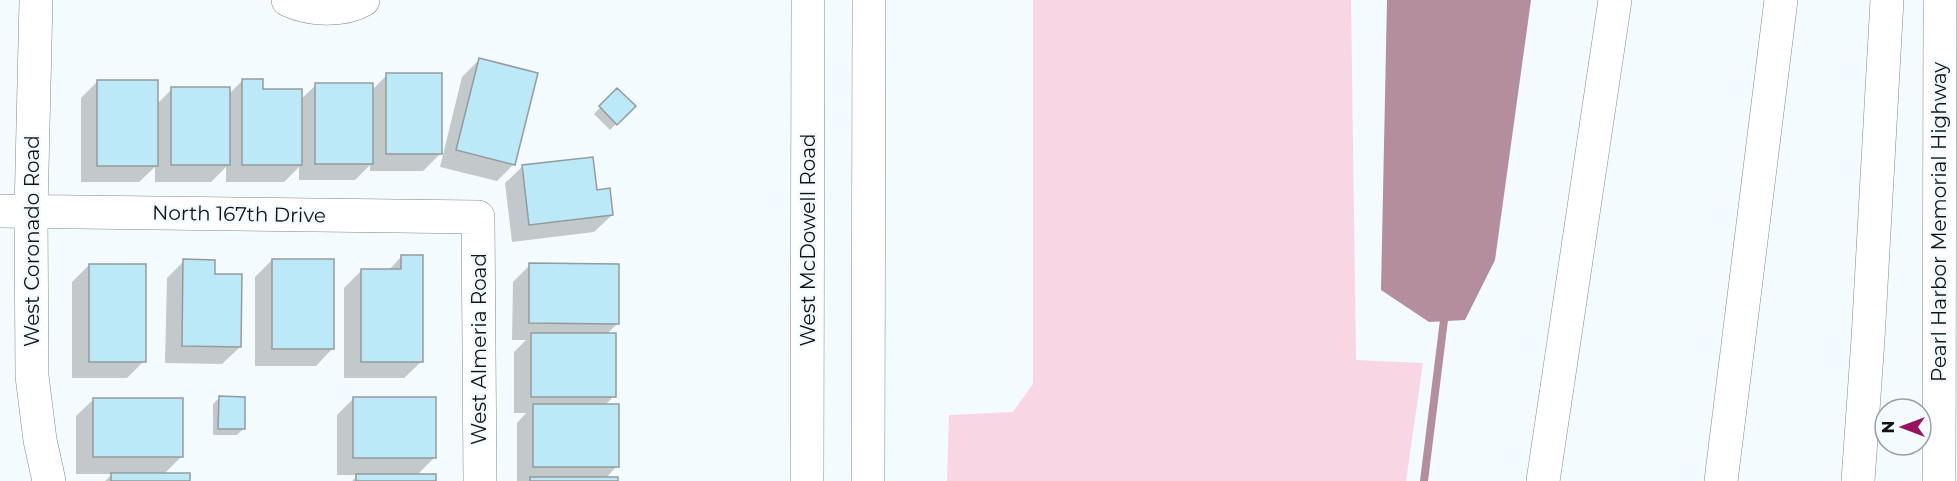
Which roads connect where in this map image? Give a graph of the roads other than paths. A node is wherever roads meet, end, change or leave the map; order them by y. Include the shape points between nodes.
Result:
1 (36, 0) edge
2 (288, 0) edge
3 (363, 0) edge
4 (808, 0) edge
5 (868, 0) edge
6 (1615, 0) edge
7 (1781, 0) edge
8 (1887, 0) edge
9 (1940, 0) edge
10 (16, 211) edge
11 (478, 217) joint
12 (49, 481) edge
13 (480, 481) edge
14 (807, 481) edge
15 (868, 481) edge
16 (1543, 481) edge
17 (1721, 481) edge
18 (1858, 481) edge
19 (1939, 481) edge

1 - 10 main road, West Coronado Road
2 - 3 main road via 330,9
4 - 14 main road, West McDowell Road
5 - 15 main road
6 - 16 main road
7 - 17 main road
8 - 18 main road
9 - 19 main road, Pearl Harbor Memorial Highway
10 - 11 main road, North 167th Drive
10 - 12 main road, West Coronado Road via 32,376
11 - 13 main road, West Almeria Road

